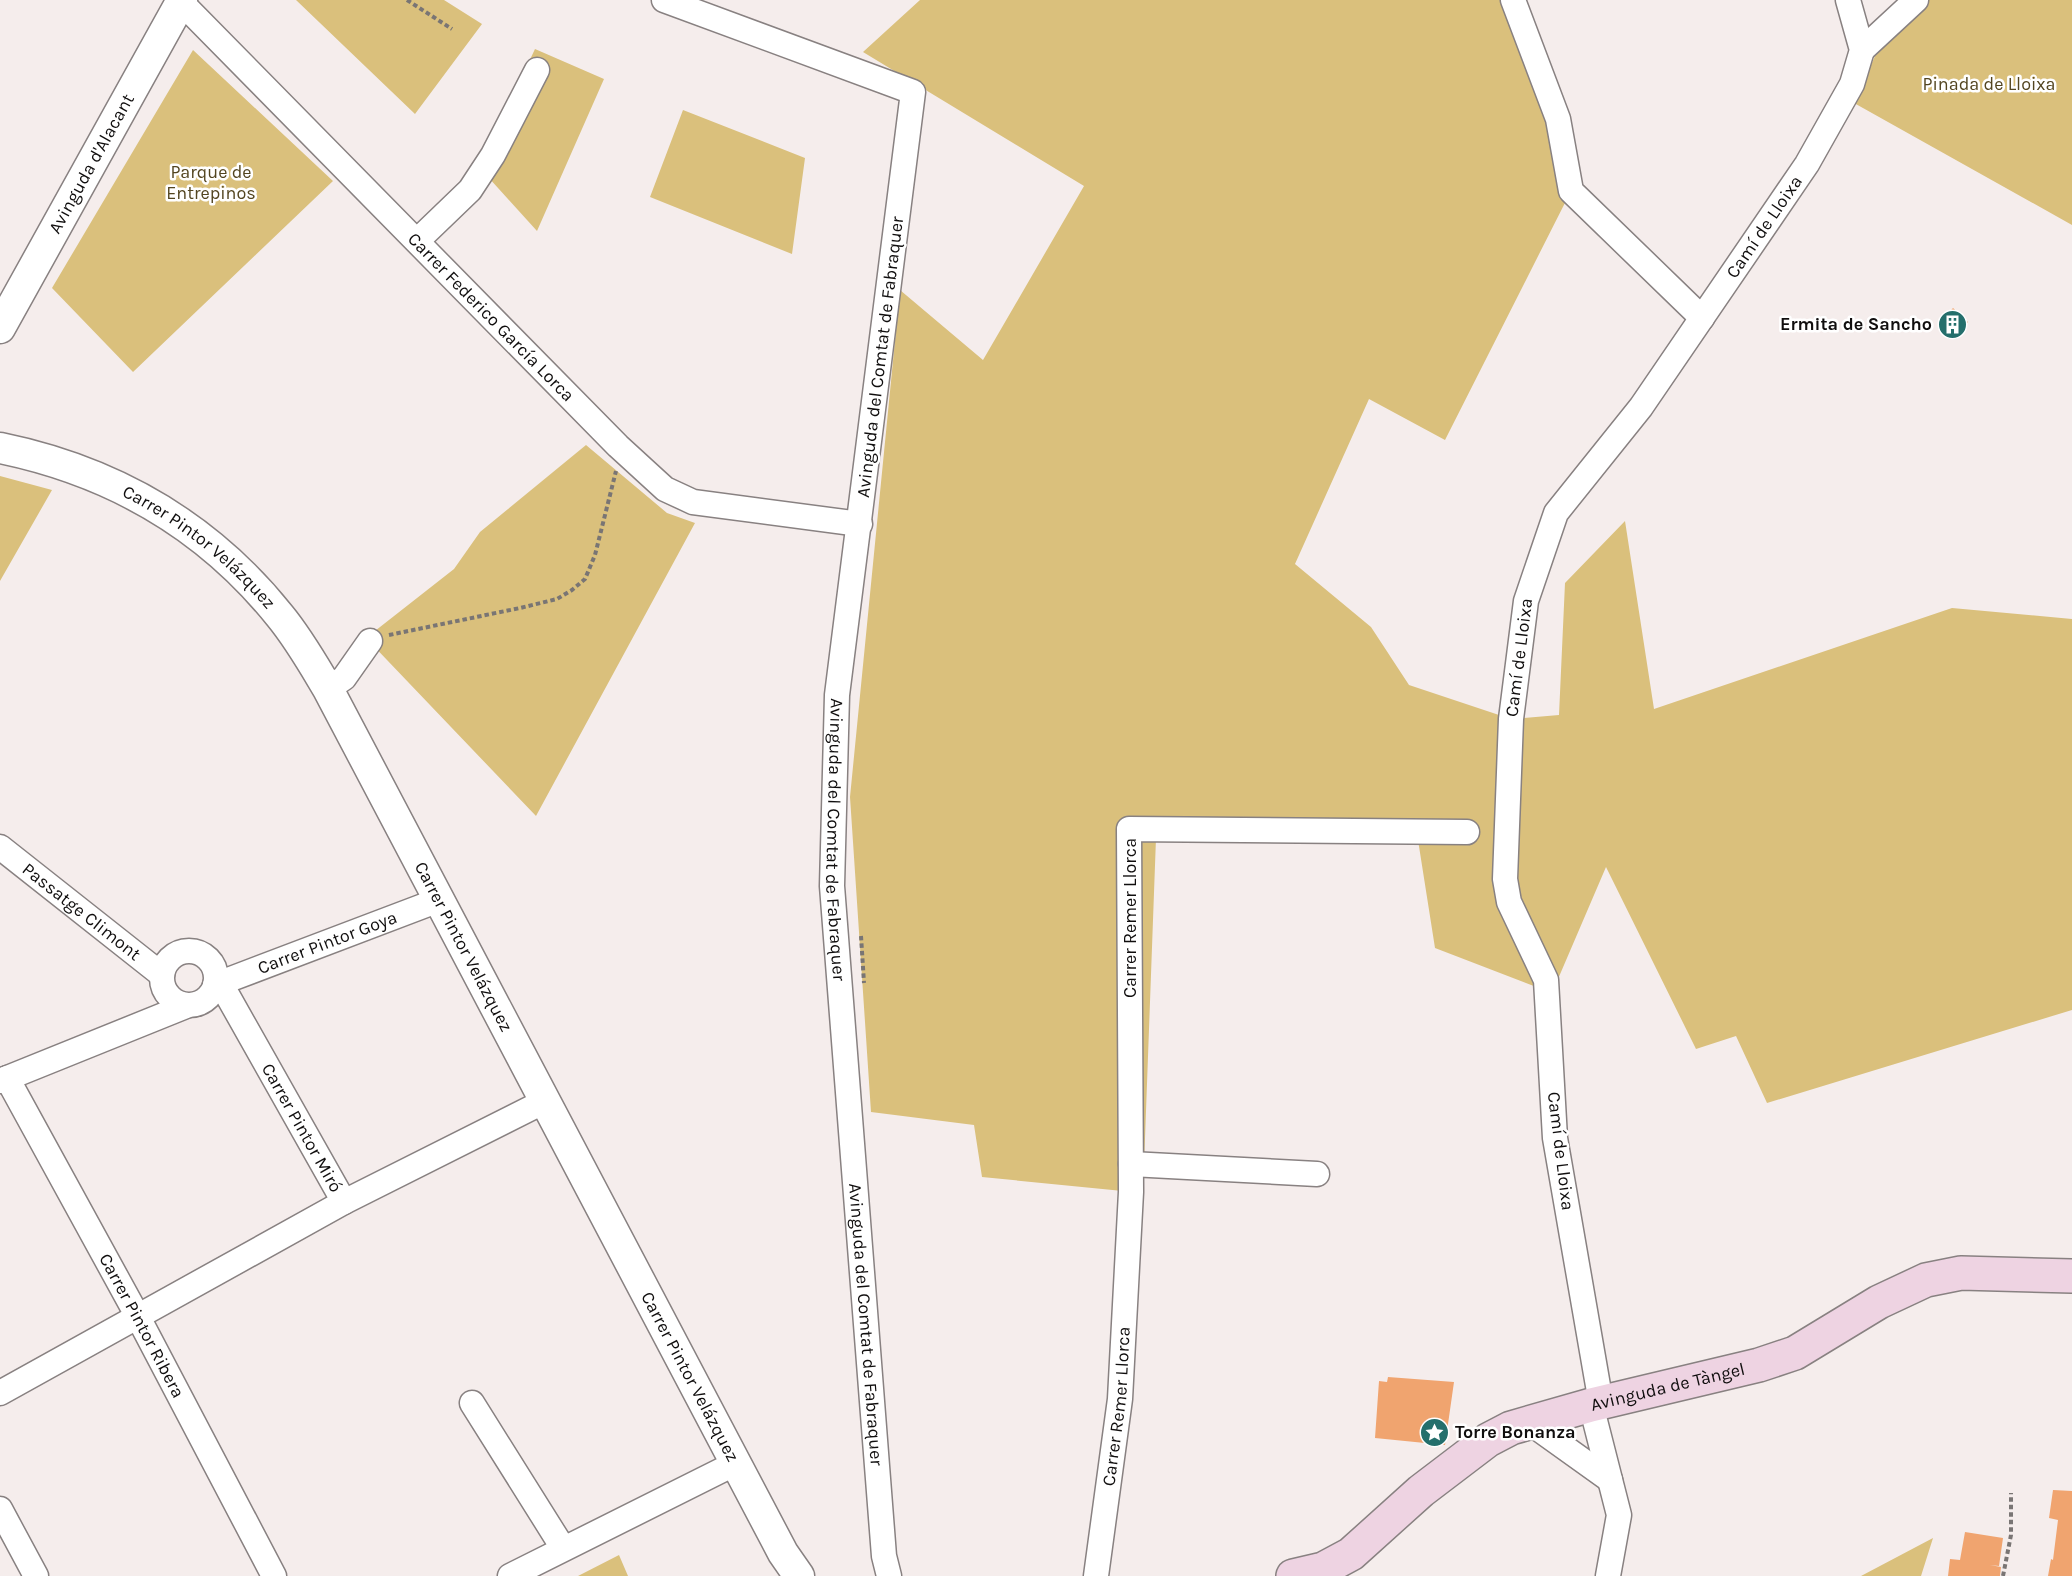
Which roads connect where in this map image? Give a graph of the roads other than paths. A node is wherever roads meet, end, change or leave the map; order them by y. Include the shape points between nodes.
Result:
1 (664, 0) edge
2 (1513, 0) edge
3 (1848, 0) edge
4 (1916, 0) edge
5 (182, 1) edge
6 (1862, 50) junction
7 (537, 70) dead end
8 (417, 241) junction
9 (1702, 318) junction
10 (0, 328) edge
11 (0, 448) edge
12 (860, 524) junction
13 (370, 641) road end
14 (328, 689) junction
15 (1467, 832) dead end
16 (0, 847) edge
17 (439, 900) junction
18 (162, 975) junction
19 (218, 984) junction
20 (186, 1005) junction
21 (4, 1079) edge
22 (544, 1101) junction
23 (1131, 1164) junction
24 (1317, 1173) dead end
25 (344, 1202) junction
26 (2072, 1276) edge
27 (138, 1317) junction
28 (0, 1393) edge
29 (472, 1403) dead end
30 (1596, 1404) junction
31 (1529, 1422) junction
32 (736, 1463) junction
33 (1610, 1480) junction
34 (0, 1509) edge
35 (563, 1548) junction
36 (885, 1570) edge
37 (36, 1576) edge
38 (274, 1576) edge
39 (510, 1576) edge
40 (799, 1576) edge
41 (1096, 1576) edge
42 (1293, 1576) edge
43 (1608, 1576) edge

1 - 12 street, Avinguda del Comtat de Fabraquer via 913,92
2 - 9 street via 1558,118 1571,191
3 - 6 street
4 - 6 street
5 - 8 street, Carrer Federico García Lorca
5 - 10 street, Avinguda d'Alacant
6 - 9 street, Camí de Lloixa via 1852,84 1807,164
7 - 8 street via 493,155 470,190
8 - 12 street, Carrer Federico García Lorca via 665,489 693,502
9 - 30 street, Camí de Lloixa via 1641,407 1556,513 1526,601 1511,719 1505,879 1509,902 1546,980 1555,1138
11 - 14 street, Carrer Pintor Velázquez via 63,464 111,482 176,519 219,552 280,616
12 - 36 street, Avinguda del Comtat de Fabraquer via 837,695 832,886
13 - 14 street via 344,678
14 - 17 street, Carrer Pintor Velázquez
15 - 23 street, Carrer Remer Llorca via 1129,829
16 - 18 street, Passatge Climont
17 - 19 street, Carrer Pintor Goya
17 - 22 street, Carrer Pintor Velázquez
18 - 19 street via 172,957 193,951 208,958
18 - 20 street via 168,996
19 - 20 street via 200,1004
19 - 25 street, Carrer Pintor Miró
20 - 21 street
21 - 27 street, Carrer Pintor Ribera
22 - 25 street, Carrer Pintor Miró
22 - 32 street, Carrer Pintor Velázquez
23 - 24 street
23 - 41 street, Carrer Remer Llorca via 1120,1399
25 - 27 street
26 - 30 main road, Avinguda de Tàngel via 1961,1274 1926,1280 1879,1302 1795,1353
27 - 28 street
27 - 38 street, Carrer Pintor Ribera
29 - 35 street
30 - 31 main road, Avinguda de Tàngel
30 - 33 street, Camí de Lloixa
31 - 33 street
31 - 42 main road, Avinguda de Tàngel via 1480,1446 1421,1491 1352,1554 1323,1569
32 - 35 street
32 - 40 street, Carrer Pintor Velázquez
33 - 43 street, Camí de Lloixa via 1619,1515
34 - 37 street
35 - 39 street

